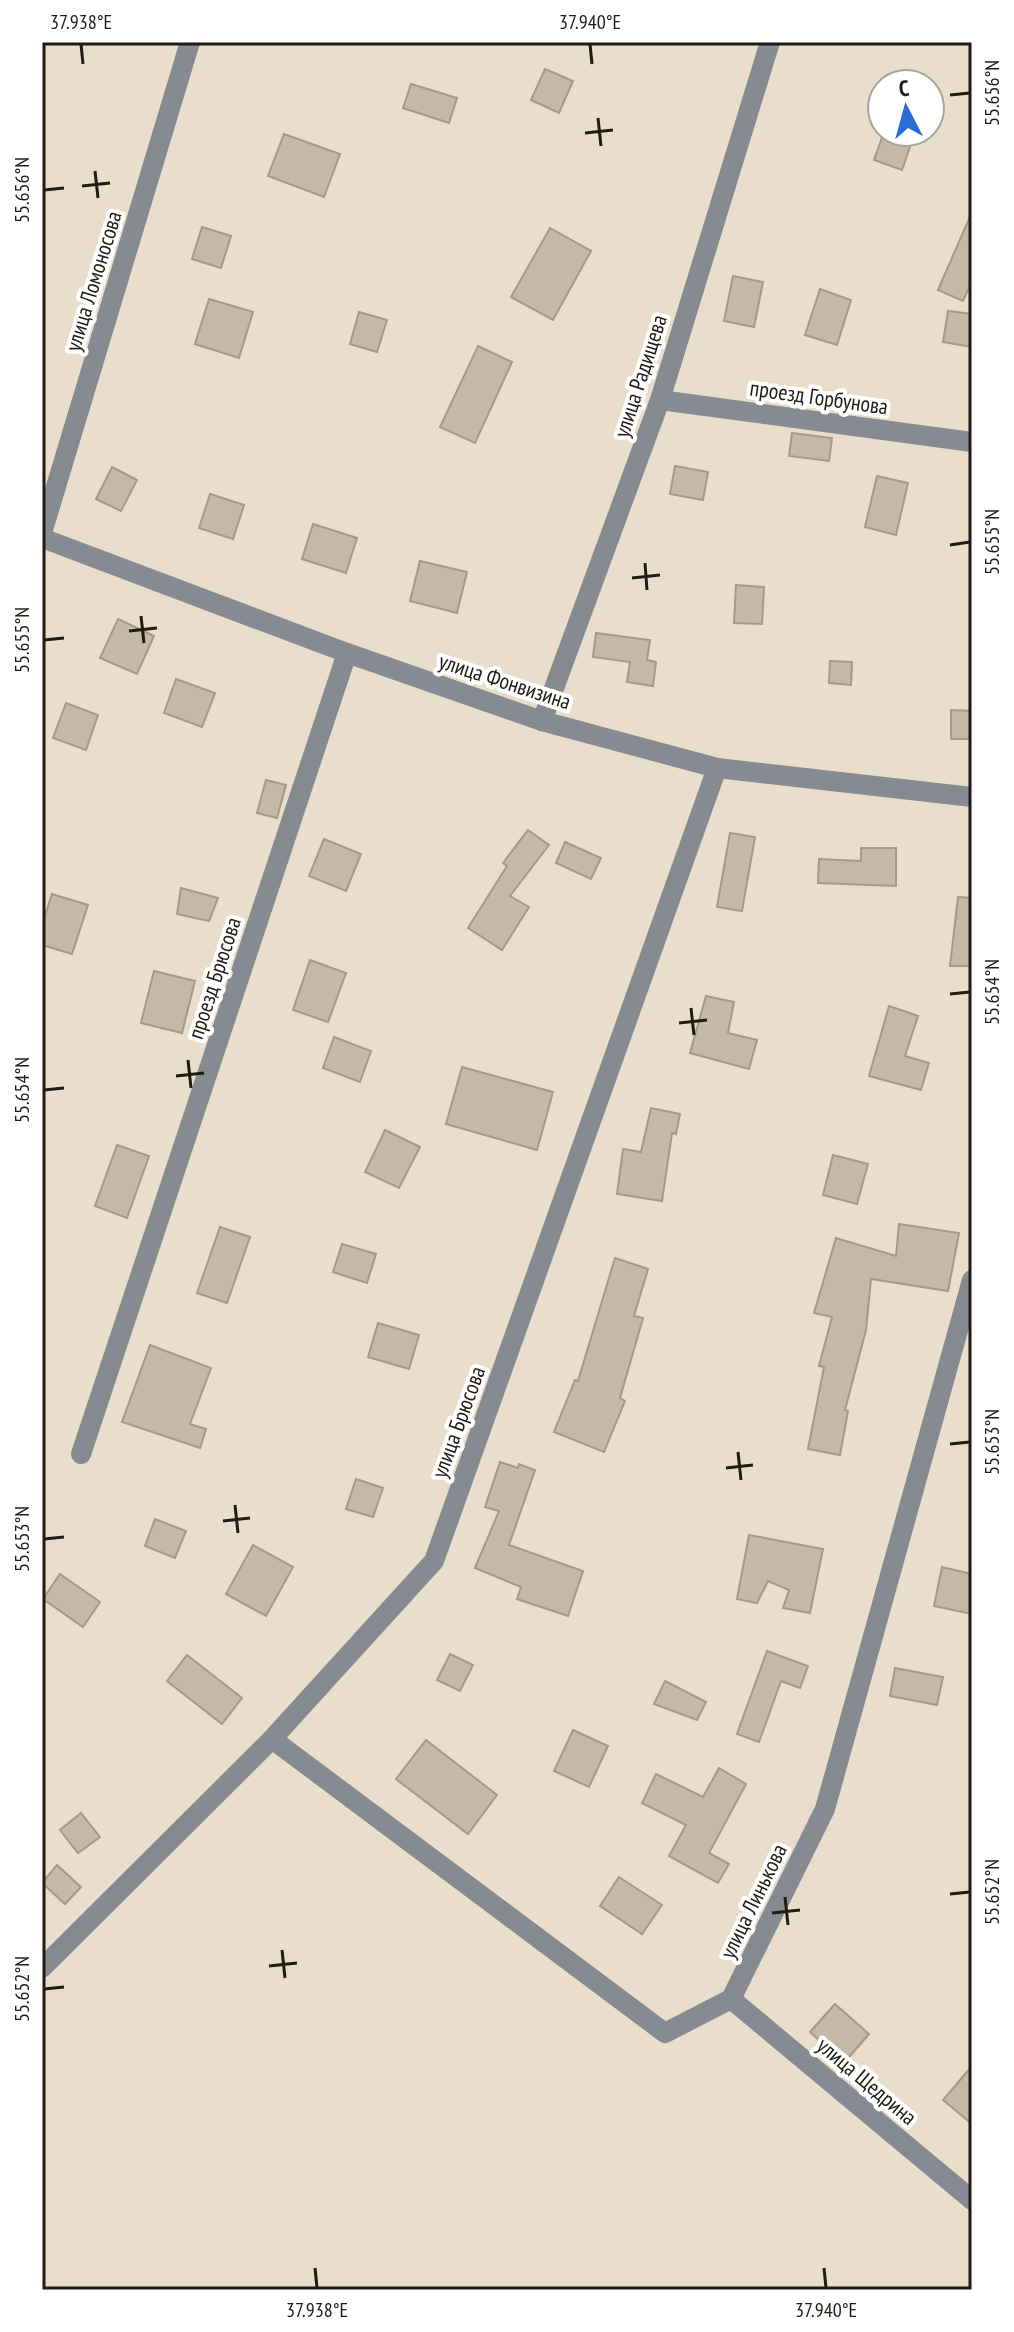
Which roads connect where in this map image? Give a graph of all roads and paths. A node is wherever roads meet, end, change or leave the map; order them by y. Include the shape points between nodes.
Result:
1 (190, 42) edge
2 (770, 42) edge
3 (660, 400) junction
4 (972, 442) edge
5 (42, 536) edge
6 (347, 653) junction
7 (542, 721) junction
8 (717, 768) junction
9 (972, 797) edge
10 (972, 1280) edge
11 (81, 1454) dead end
12 (272, 1739) junction
13 (42, 1968) edge
14 (731, 1999) junction
15 (972, 2200) edge

1 - 5 street, улица Ломоносова
2 - 3 street, улица Радищева
3 - 4 street, проезд Горбунова
3 - 7 street, улица Радищева
5 - 6 street, улица Фонвизина
6 - 7 street, улица Фонвизина
6 - 11 street, проезд Брюсова
7 - 8 street, улица Фонвизина
8 - 9 street, улица Фонвизина
8 - 12 street, улица Брюсова via 434,1561
10 - 14 street, улица Линькова via 825,1809
12 - 13 street, улица Брюсова
12 - 14 street via 665,2033
14 - 15 street, улица Щедрина

